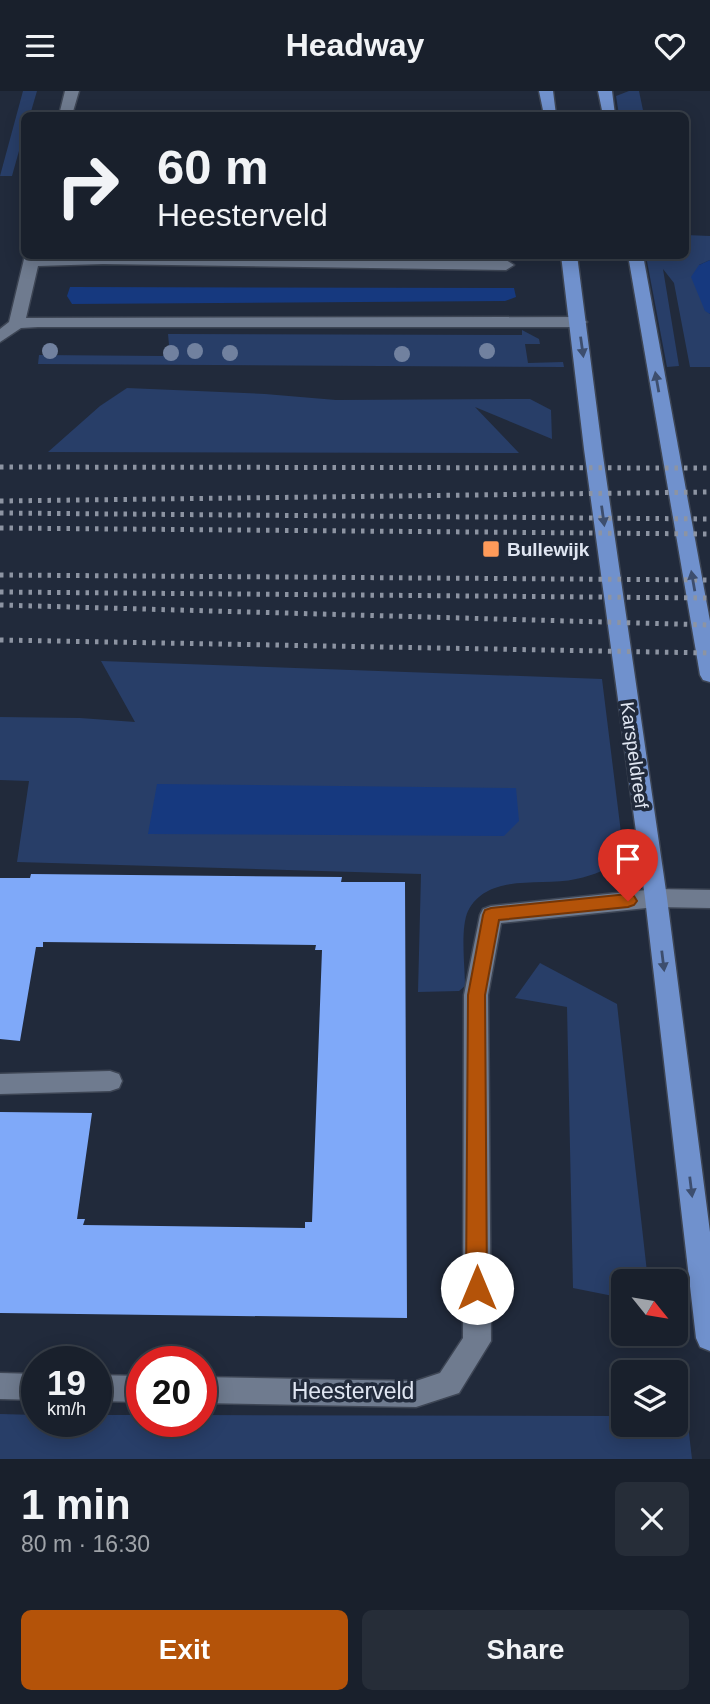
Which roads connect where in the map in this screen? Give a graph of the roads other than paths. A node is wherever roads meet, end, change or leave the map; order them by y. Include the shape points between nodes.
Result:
1 (72, 91) edge
2 (547, 91) edge
3 (605, 91) edge
4 (67, 112) edge
5 (550, 112) edge
6 (608, 112) edge
7 (33, 259) edge
8 (570, 259) edge
9 (636, 259) edge
10 (506, 265) dead end
11 (579, 322) junction
12 (17, 324) junction
13 (0, 337) edge
14 (710, 675) edge
15 (656, 898) junction
16 (710, 899) edge
17 (110, 1081) dead end
18 (0, 1084) edge
19 (710, 1338) edge
20 (0, 1386) edge
21 (21, 1387) edge
22 (217, 1390) edge

1 - 4 street
2 - 5 main road
3 - 6 main road
7 - 10 street
7 - 12 street
8 - 11 main road, Karspeldreef
14 -> 9 main road
11 - 12 street
11 -> 15 main road, Karspeldreef
12 - 13 street
15 - 16 street
15 -> 19 main road, Karspeldreef
15 - 22 street, Heesterveld via 491,915 477,995 477,1341 449,1384 416,1394
17 - 18 street
20 - 21 street

